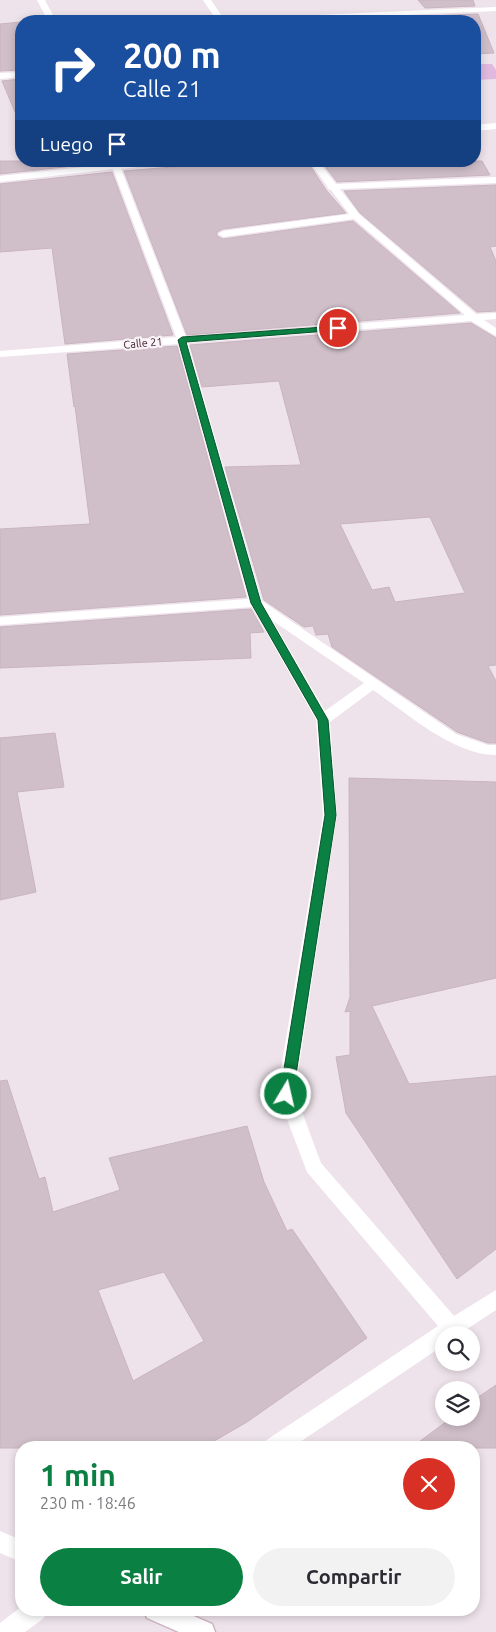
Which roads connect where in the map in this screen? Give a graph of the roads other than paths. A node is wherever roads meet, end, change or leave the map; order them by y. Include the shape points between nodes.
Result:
1 (41, 0) edge
2 (206, 0) edge
3 (496, 9) edge
4 (49, 15) edge
5 (217, 15) edge
6 (360, 15) edge
7 (15, 75) edge
8 (0, 76) edge
9 (496, 126) edge
10 (481, 127) edge
11 (92, 167) edge
12 (116, 167) edge
13 (317, 167) edge
14 (0, 179) edge
15 (496, 180) edge
16 (332, 187) junction
17 (356, 216) junction
18 (223, 234) dead end
19 (496, 316) edge
20 (474, 318) junction
21 (496, 334) edge
22 (182, 340) junction
23 (0, 354) edge
24 (256, 603) junction
25 (0, 621) edge
26 (372, 684) junction
27 (323, 720) junction
28 (496, 750) edge
29 (496, 1299) edge
30 (450, 1326) edge
31 (453, 1326) edge
32 (435, 1338) edge
33 (282, 1441) edge
34 (0, 1542) edge
35 (15, 1548) edge
36 (28, 1616) edge
37 (168, 1616) edge
38 (7, 1632) edge
39 (204, 1632) edge

1 - 4 street
2 - 5 street
3 - 6 street
7 - 8 street
9 - 10 street
11 - 14 street
12 - 22 street
13 - 16 street
15 - 16 street
16 - 17 street
17 - 18 street
17 - 20 street
19 - 20 street, Calle 21
20 - 21 street
20 - 22 street, Calle 21
22 - 23 street, Calle 21
22 - 24 street
24 - 25 street
24 - 26 street
24 - 27 street
26 - 27 street
26 - 28 street via 451,737
27 - 30 street via 330,815 286,1094 313,1166
29 - 31 street
32 - 33 street
34 - 35 street
36 - 38 street
37 - 39 street

